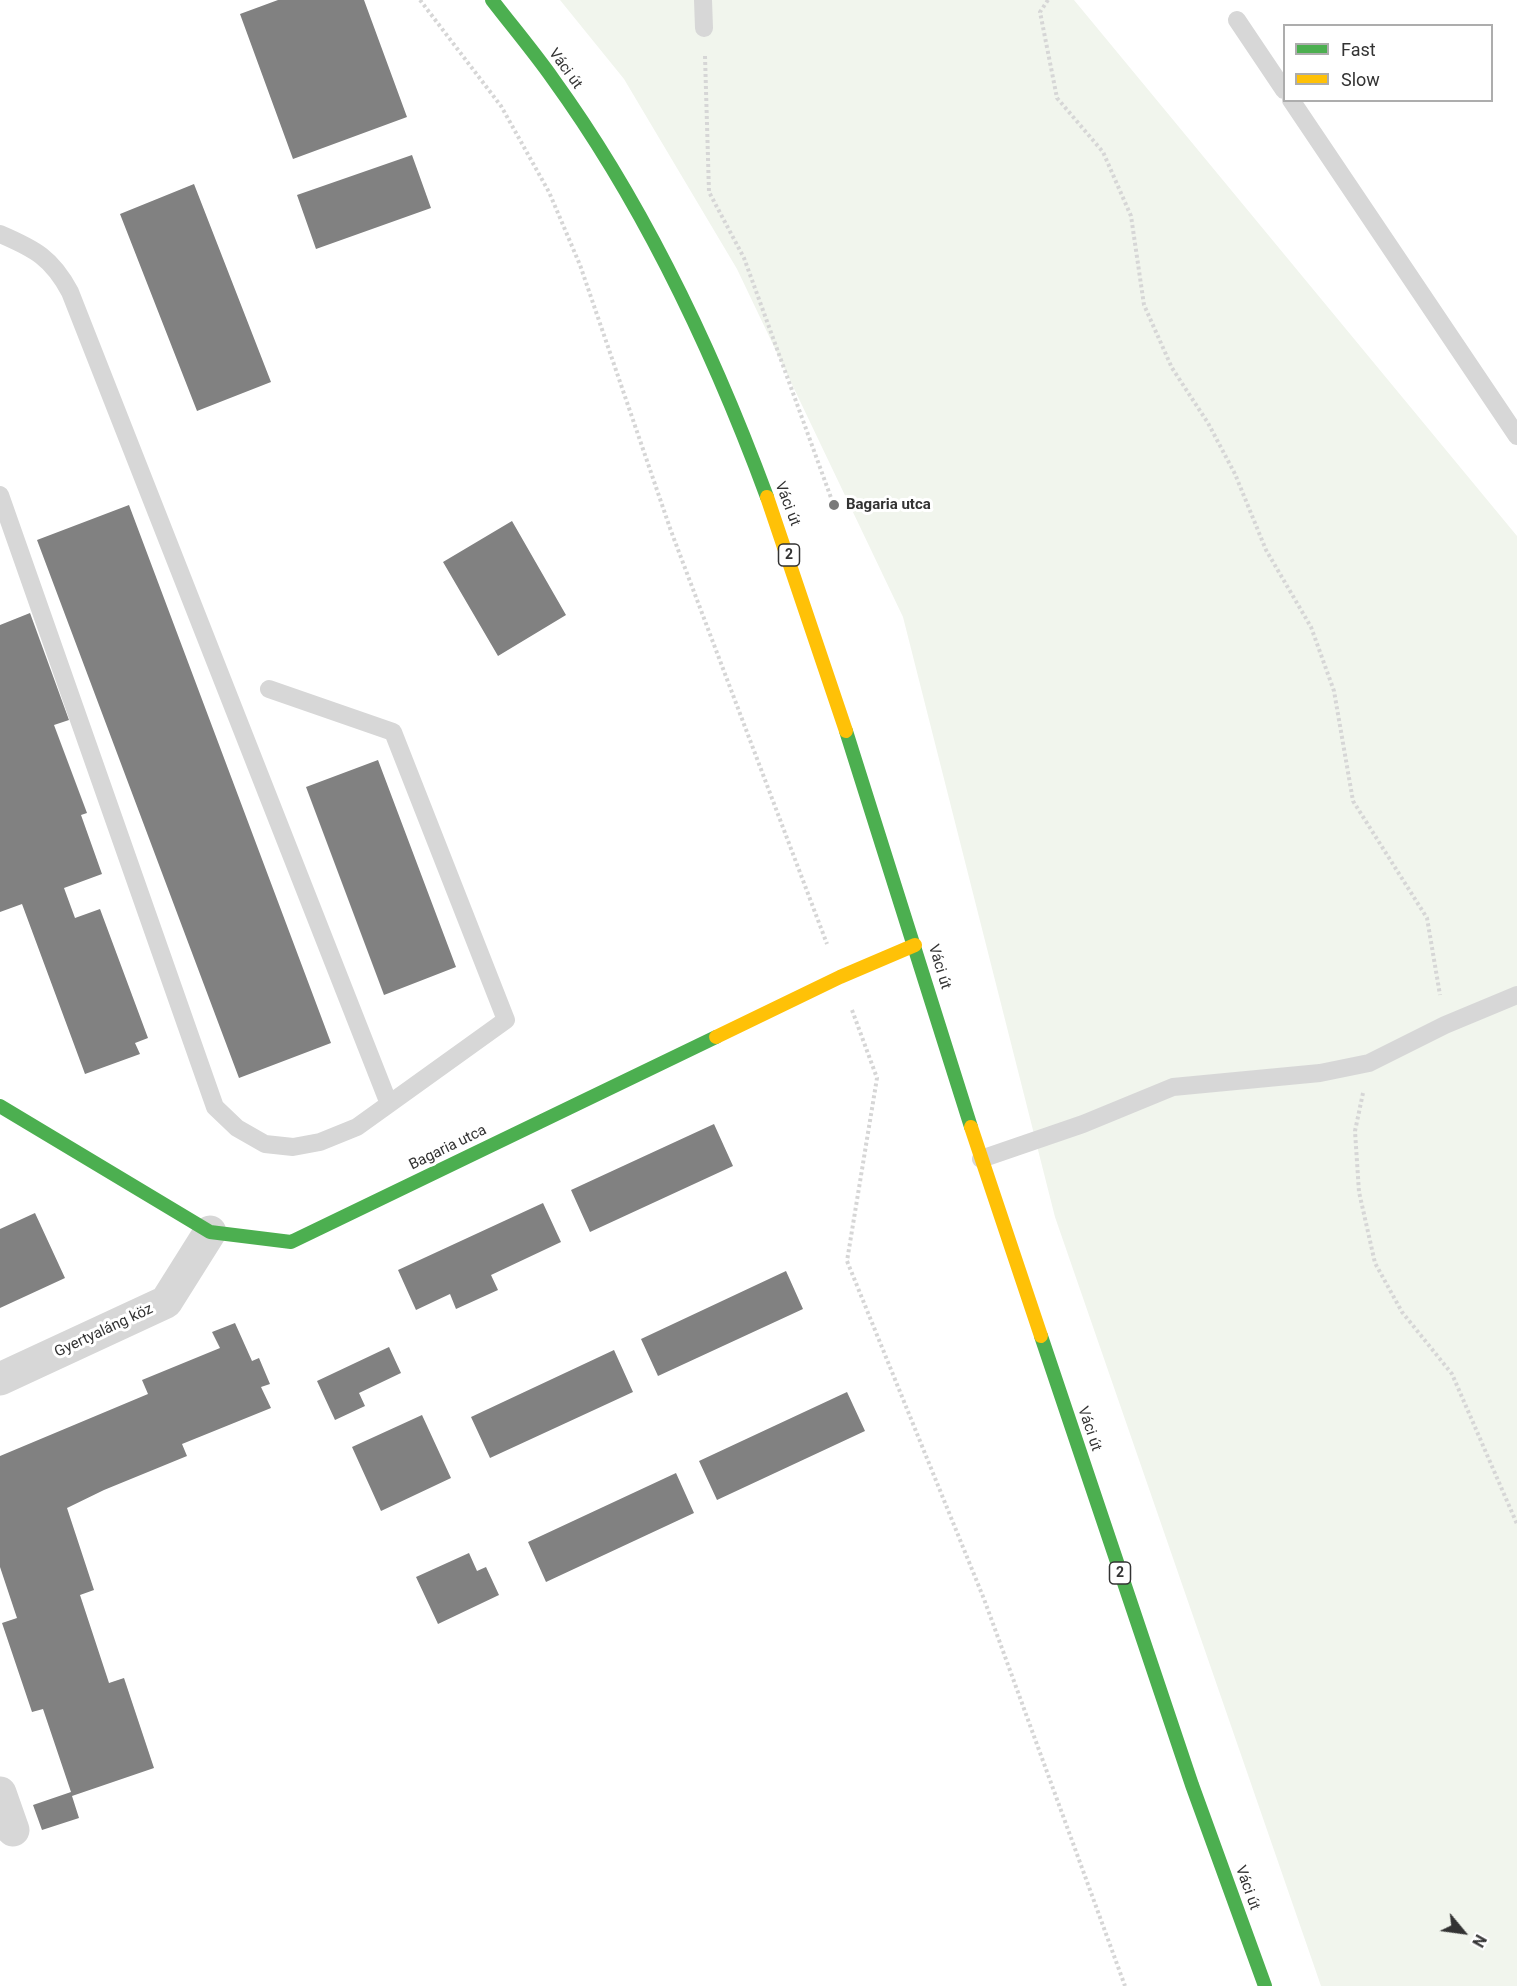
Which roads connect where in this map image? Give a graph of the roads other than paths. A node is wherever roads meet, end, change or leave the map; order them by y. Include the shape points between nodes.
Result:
1 (492, 0) edge
2 (703, 0) edge
3 (1238, 20) dead end
4 (704, 28) road end
5 (1283, 88) edge
6 (1293, 102) edge
7 (0, 234) edge
8 (1517, 436) edge
9 (0, 495) edge
10 (269, 689) dead end
11 (915, 945) junction
12 (1516, 996) edge
13 (389, 1104) junction
14 (0, 1106) edge
15 (981, 1159) junction
16 (210, 1232) junction
17 (0, 1379) edge
18 (0, 1793) edge
19 (14, 1830) dead end
20 (1265, 1986) edge

1 - 11 main road, Váci út / 2 via 554,80 604,156 677,285 732,409 789,556
2 - 4 lane
3 - 5 lane
6 - 8 lane
7 - 13 lane via 51,262 69,292
9 - 13 lane via 215,1107 237,1128 265,1144 293,1147 320,1142 357,1127
10 - 13 lane via 393,732 506,1020
11 - 15 main road, Váci út / 2
11 - 16 main road, Bagaria utca via 840,977 291,1242
12 - 15 lane via 1369,1062 1320,1073 1173,1087 1083,1124
14 - 16 main road, Bagaria utca
15 - 20 main road, Váci út / 2 via 1192,1785
16 - 17 street, Gyertyaláng köz via 166,1302
18 - 19 street

